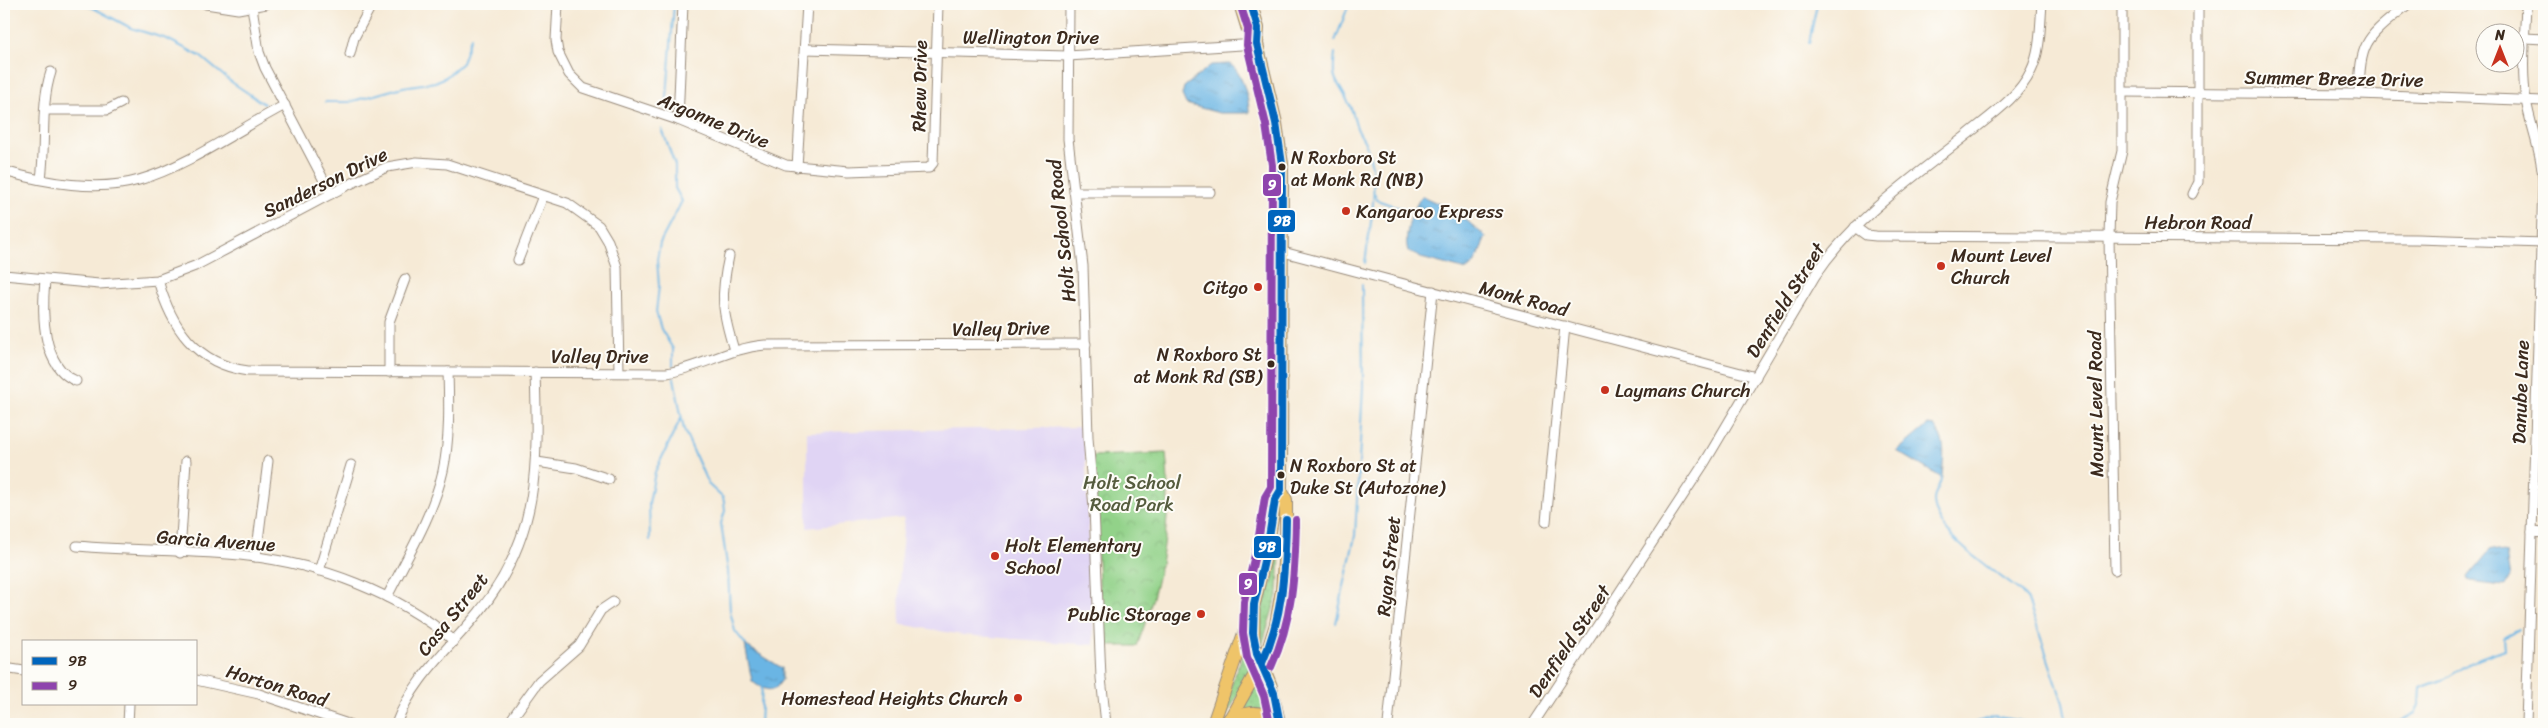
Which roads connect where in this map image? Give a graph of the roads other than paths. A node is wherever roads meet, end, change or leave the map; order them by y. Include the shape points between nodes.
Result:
1 (206, 4) edge
2 (266, 4) edge
3 (372, 4) edge
4 (558, 4) edge
5 (683, 4) edge
6 (807, 4) edge
7 (938, 4) edge
8 (1069, 4) edge
9 (1240, 4) edge
10 (1251, 4) edge
11 (2042, 4) edge
12 (2122, 4) edge
13 (2198, 4) edge
14 (2526, 4) edge
15 (2407, 5) dead end
16 (252, 7) junction
17 (2525, 22) edge
18 (2526, 38) edge
19 (2544, 39) edge
20 (1257, 40) junction
21 (805, 49) junction
22 (936, 53) junction
23 (350, 54) dead end
24 (1068, 56) junction
25 (50, 72) dead end
26 (2526, 72) edge
27 (2123, 92) junction
28 (2198, 92) junction
29 (2359, 94) junction
30 (2526, 100) junction
31 (2544, 101) edge
32 (121, 103) dead end
33 (285, 105) junction
34 (45, 110) junction
35 (678, 120) junction
36 (797, 167) junction
37 (928, 168) joint
38 (4, 170) edge
39 (42, 179) junction
40 (2544, 184) edge
41 (1074, 192) junction
42 (1210, 192) dead end
43 (331, 194) junction
44 (2192, 194) dead end
45 (543, 196) junction
46 (1854, 227) junction
47 (2109, 238) junction
48 (2543, 243) edge
49 (1283, 252) junction
50 (729, 256) dead end
51 (518, 260) dead end
52 (4, 275) edge
53 (405, 279) dead end
54 (45, 280) junction
55 (158, 280) junction
56 (1433, 292) junction
57 (1565, 326) junction
58 (1086, 344) junction
59 (734, 350) junction
60 (389, 372) junction
61 (448, 372) junction
62 (535, 372) junction
63 (619, 372) junction
64 (1756, 377) junction
65 (76, 381) dead end
66 (186, 461) dead end
67 (268, 461) dead end
68 (536, 462) junction
69 (351, 465) dead end
70 (609, 479) dead end
71 (1281, 490) junction
72 (1546, 522) dead end
73 (2532, 532) junction
74 (2544, 533) edge
75 (77, 546) dead end
76 (180, 553) junction
77 (256, 557) junction
78 (2115, 570) dead end
79 (319, 571) junction
80 (387, 597) junction
81 (613, 602) dead end
82 (1254, 604) junction
83 (453, 640) junction
84 (1262, 663) junction
85 (4, 668) edge
86 (22, 671) edge
87 (198, 680) edge
88 (129, 706) edge
89 (1228, 722) edge
90 (128, 724) edge
91 (348, 724) edge
92 (396, 724) edge
93 (508, 724) edge
94 (1106, 724) edge
95 (1212, 724) edge
96 (1279, 724) edge
97 (1388, 724) edge
98 (1533, 724) edge
99 (2526, 724) edge

1 - 16 street via 238,9
2 - 16 street
3 - 23 street via 354,38
4 - 35 street, Argonne Drive via 558,52 574,81 608,98
5 - 35 street
6 - 21 street
7 - 22 street, Rhew Drive
8 - 24 street, Holt School Road
9 - 20 highway via 1248,30
10 - 20 highway via 1258,28
11 - 46 street, Denfield Street via 2036,57 2020,88
12 - 27 street, Mount Level Road
13 - 28 street
14 - 17 street, Danube Lane
15 - 29 street via 2369,37 2361,57
16 - 33 street via 259,52
18 - 19 street
20 - 24 street, Wellington Drive
20 - 49 highway via 1280,150
21 - 22 street, Wellington Drive
21 - 36 street
22 - 24 street, Wellington Drive
22 - 37 street, Rhew Drive via 934,156
24 - 41 street, Holt School Road via 1068,139
25 - 34 street
26 - 30 street, Danube Lane
27 - 28 street, Summer Breeze Drive
27 - 47 street, Mount Level Road via 2122,151 2110,202
28 - 29 street, Summer Breeze Drive
28 - 44 street via 2198,182
29 - 30 street, Summer Breeze Drive
30 - 31 street, Summer Breeze Drive
30 - 40 street, Danube Lane via 2543,164
32 - 34 street via 107,110
33 - 39 street via 166,170 138,180 99,185
33 - 43 street
34 - 39 street
35 - 36 street, Argonne Drive via 766,158
36 - 37 street, Argonne Drive via 849,171
38 - 39 street
40 - 48 street, Danube Lane
41 - 42 street
41 - 58 street, Holt School Road via 1083,266
43 - 45 street, Sanderson Drive via 388,167 436,162
43 - 55 street, Sanderson Drive via 195,266
45 - 51 street
45 - 63 street, Sanderson Drive via 566,203 585,215 599,226 608,241 618,275
46 - 47 street, Hebron Road via 1866,235 1876,236
46 - 64 street, Denfield Street via 1815,276
47 - 48 street, Hebron Road via 2416,239
47 - 78 street, Mount Level Road
48 - 73 street, Danube Lane
49 - 56 street, Monk Road
49 - 71 highway
50 - 59 street via 722,301
52 - 54 street, Sanderson Drive
53 - 60 street via 389,322
54 - 55 street, Sanderson Drive via 99,284
54 - 65 street via 45,328 51,353 67,377
55 - 60 street, Valley Drive via 178,330 203,354 222,364 248,371
56 - 57 street, Monk Road
56 - 97 street, Ryan Street
57 - 64 street, Monk Road
57 - 72 street
58 - 59 street, Valley Drive via 765,345
58 - 94 street, Holt School Road via 1088,438
59 - 63 street, Valley Drive via 679,370
60 - 61 street, Valley Drive
61 - 62 street, Valley Drive
61 - 80 street via 448,426 443,470 430,510
62 - 63 street, Valley Drive
62 - 68 street, Casa Street
64 - 98 street, Denfield Street via 1674,512
66 - 76 street
67 - 77 street
68 - 70 street
68 - 83 street, Casa Street via 527,519 509,566 480,611
69 - 79 street
71 - 82 highway via 1275,500
71 - 84 highway via 1286,500 1282,590 1271,641
73 - 74 street
73 - 99 street, Danube Lane
75 - 76 street, Garcia Avenue
76 - 77 street, Garcia Avenue
77 - 79 street, Garcia Avenue
79 - 80 street, Garcia Avenue
80 - 83 street, Garcia Avenue via 427,619
81 - 93 street via 601,610 579,646 538,681
82 - 84 main road via 1254,643
82 - 95 highway
83 - 92 street, Casa Street via 415,686
84 - 89 highway
84 - 96 main road via 1274,693
85 - 86 street
87 - 91 street, Horton Road via 258,694
88 - 90 street
89 - 96 highway via 1245,713 1257,712

